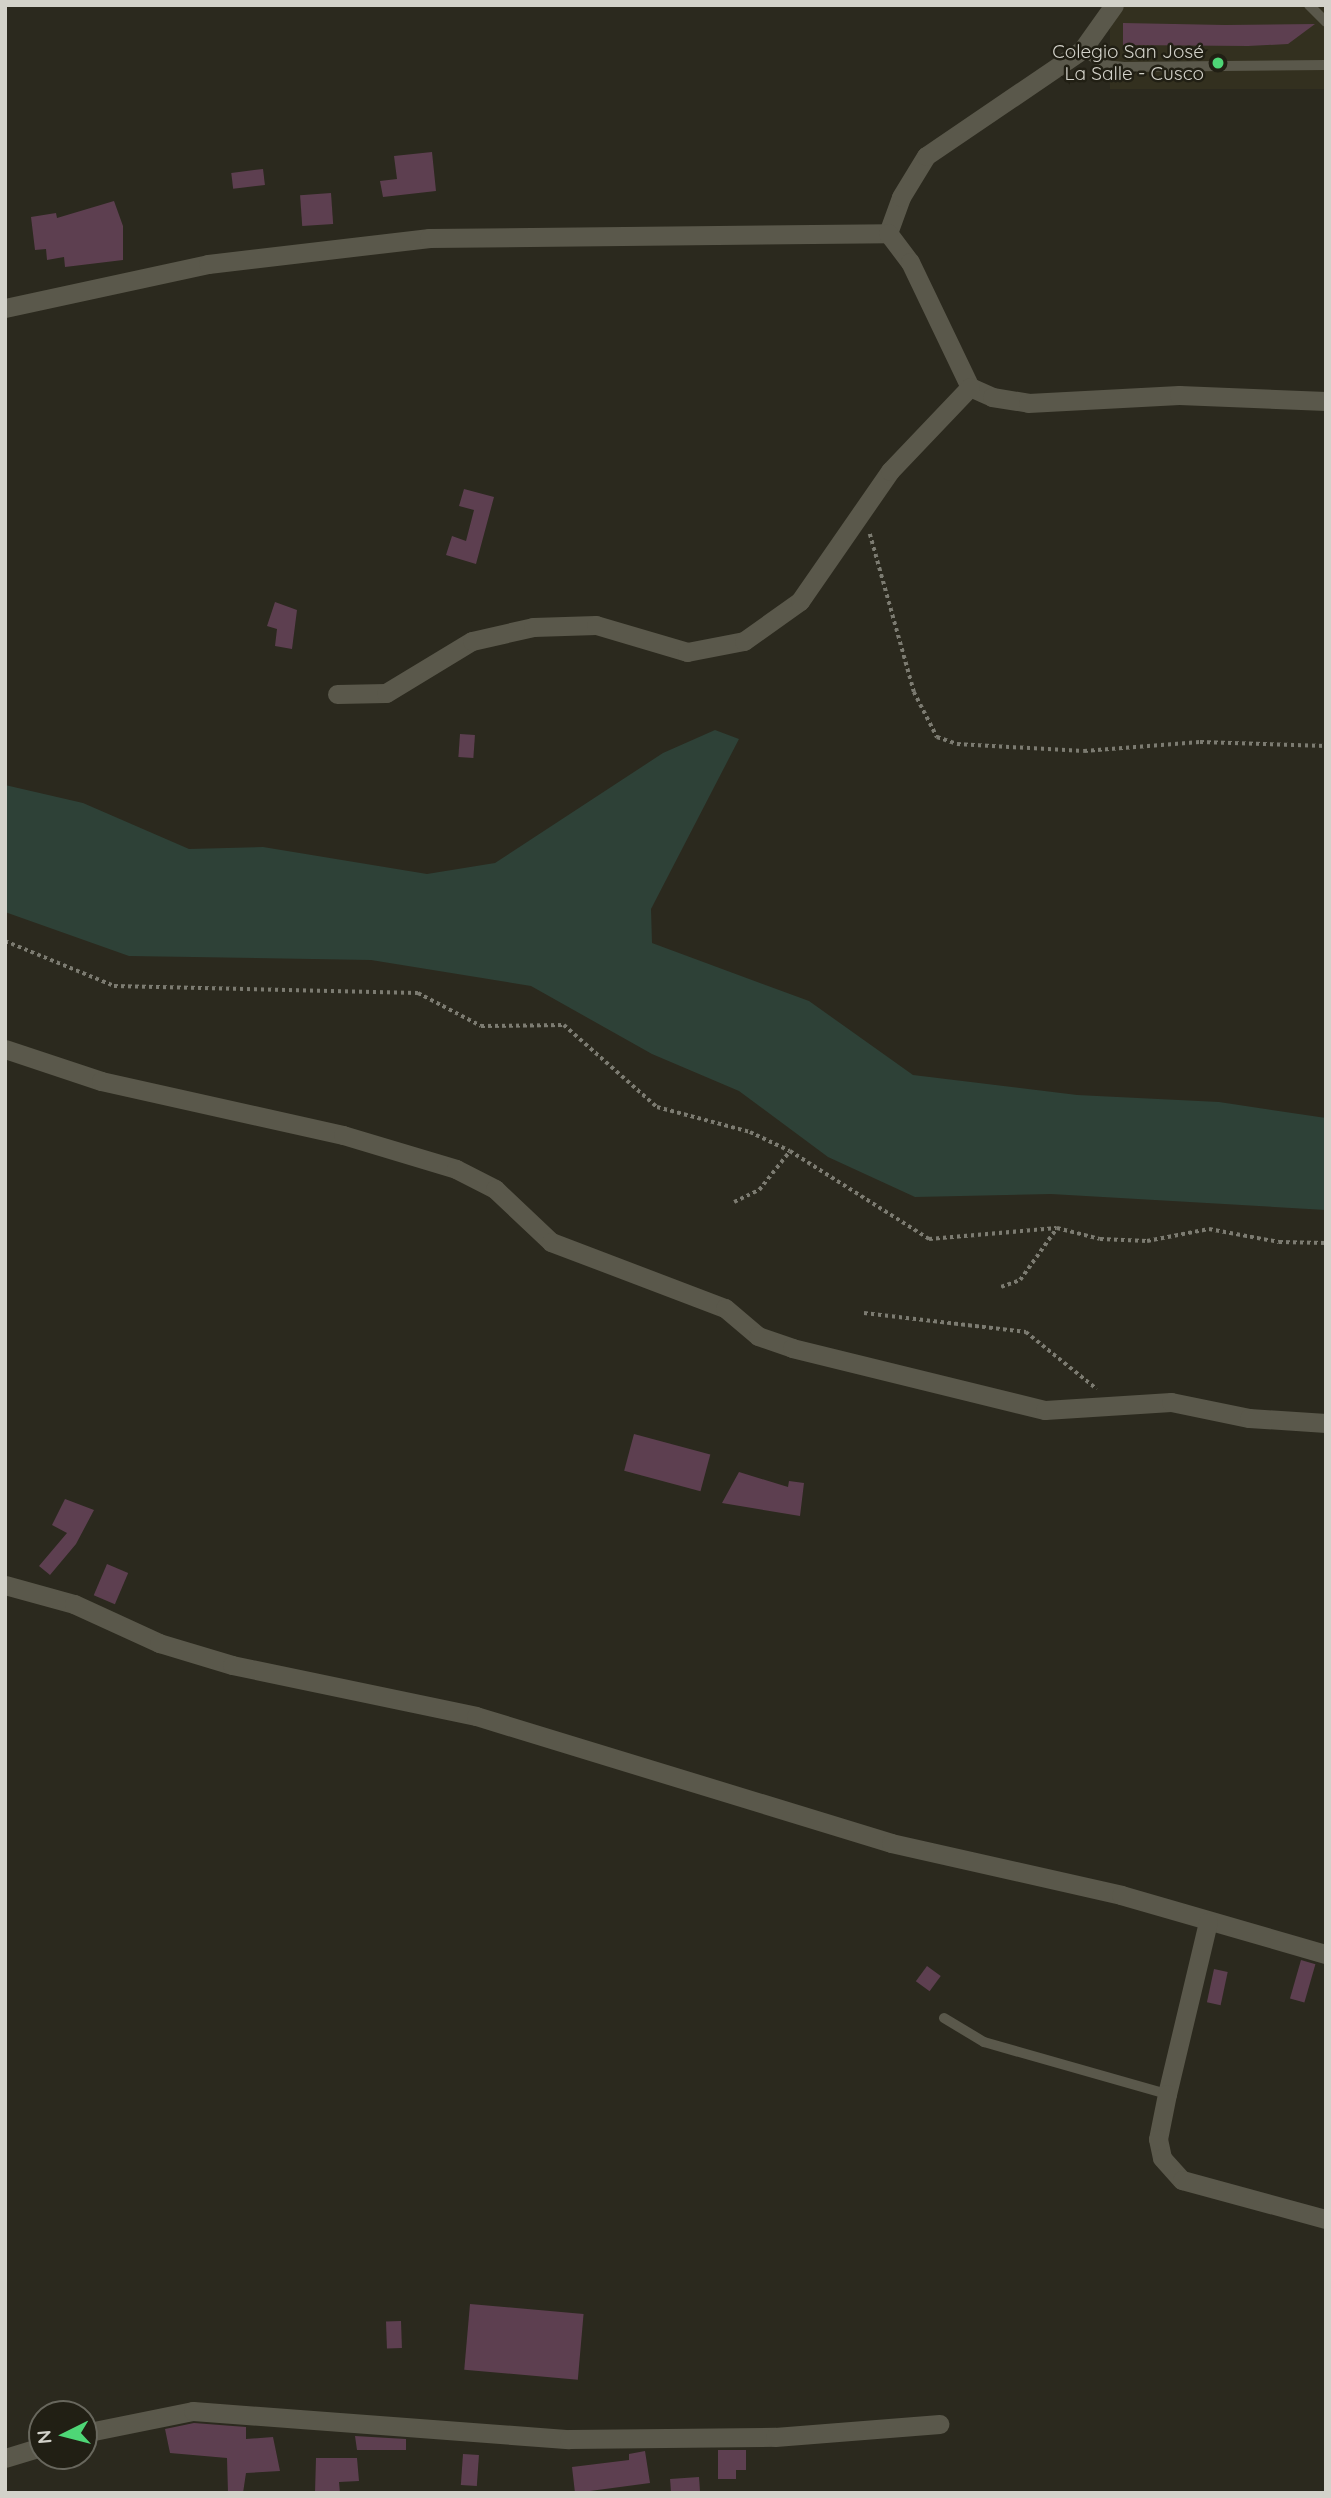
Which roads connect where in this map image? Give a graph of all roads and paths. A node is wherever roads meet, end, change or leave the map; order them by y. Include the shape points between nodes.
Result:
1 (1114, 5) edge
2 (1309, 5) edge
3 (1326, 22) edge
4 (1082, 50) junction
5 (1326, 65) edge
6 (888, 233) junction
7 (5, 308) edge
8 (970, 387) junction
9 (1326, 401) edge
10 (865, 505) junction
11 (337, 694) dead end
12 (1326, 746) edge
13 (5, 942) edge
14 (5, 1049) edge
15 (790, 1151) junction
16 (734, 1202) dead end
17 (1058, 1228) junction
18 (1326, 1243) edge
19 (1001, 1287) dead end
20 (864, 1313) dead end
21 (1115, 1404) junction
22 (1326, 1423) edge
23 (5, 1585) edge
24 (1208, 1922) junction
25 (1326, 1954) edge
26 (944, 2018) dead end
27 (1167, 2094) junction
28 (1326, 2219) edge
29 (939, 2424) dead end
30 (98, 2430) edge
31 (28, 2451) edge
32 (5, 2458) edge

1 - 4 street
2 - 3 lane
4 - 5 lane via 1105,65 1124,67
4 - 6 street via 926,156 901,197
6 - 7 street via 429,238 208,264
6 - 8 street via 910,262
8 - 9 street via 1028,403 1179,395
8 - 10 street via 915,440
10 - 11 street via 800,601 744,641 687,652 596,625 533,627 472,641 386,693
10 - 12 path via 914,692 937,737 957,744 1084,751 1200,742
13 - 15 path via 114,986 418,993 481,1026 564,1025 657,1107 750,1132
14 - 21 street via 101,1081 343,1135 477,1177 551,1242 725,1308 758,1336 792,1349 1045,1410
15 - 16 path via 759,1190
15 - 17 path via 929,1239
17 - 18 path via 1100,1239 1147,1241 1209,1229 1279,1242
17 - 19 path via 1020,1279
20 - 21 path via 1026,1332
21 - 22 street via 1171,1402 1249,1418
23 - 24 street via 74,1604 159,1643 232,1665 476,1716 891,1843 1121,1895
24 - 25 street
24 - 27 street
26 - 27 lane via 984,2042
27 - 28 street via 1158,2140 1162,2158 1182,2180
29 - 30 street via 775,2437 569,2439 193,2411
31 - 32 street

